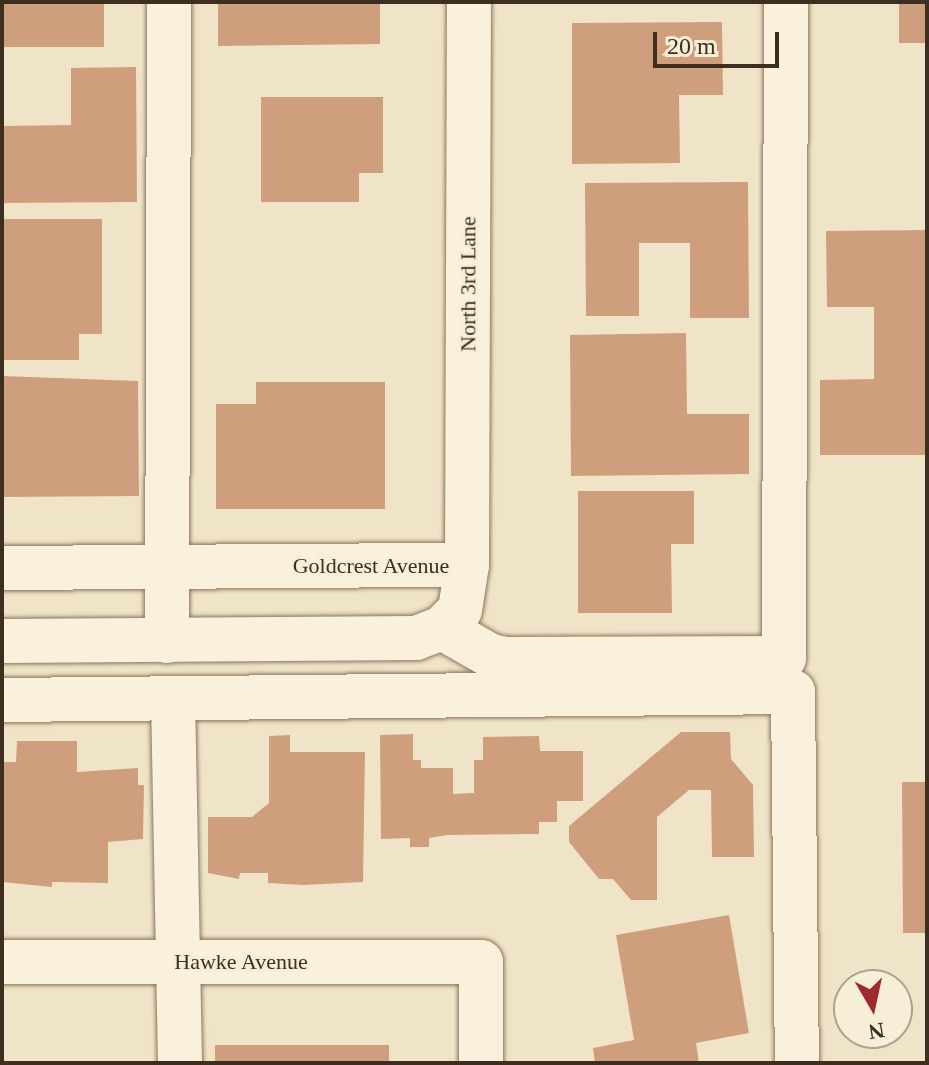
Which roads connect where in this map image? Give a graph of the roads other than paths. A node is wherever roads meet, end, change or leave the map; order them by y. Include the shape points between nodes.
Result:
1 (169, 2) edge
2 (469, 2) edge
3 (786, 2) edge
4 (467, 565) junction
5 (167, 566) junction
6 (2, 568) edge
7 (442, 628) junction
8 (2, 641) edge
9 (167, 641) junction
10 (173, 698) junction
11 (2, 700) edge
12 (2, 962) edge
13 (179, 962) junction
14 (180, 1063) edge
15 (481, 1063) edge
16 (797, 1063) edge

1 - 5 street
2 - 4 street, North 3rd Lane
3 - 7 street via 784,658 507,659 491,656
4 - 5 street, Goldcrest Avenue
4 - 7 street, Goldcrest Avenue via 460,610
5 - 6 street, Goldcrest Avenue
5 - 9 street
7 - 9 street via 416,638 385,640
8 - 9 street
10 - 11 street
10 - 13 street
10 - 16 street via 793,692
12 - 13 street, Hawke Avenue
13 - 14 street
13 - 15 street, Hawke Avenue via 481,962

